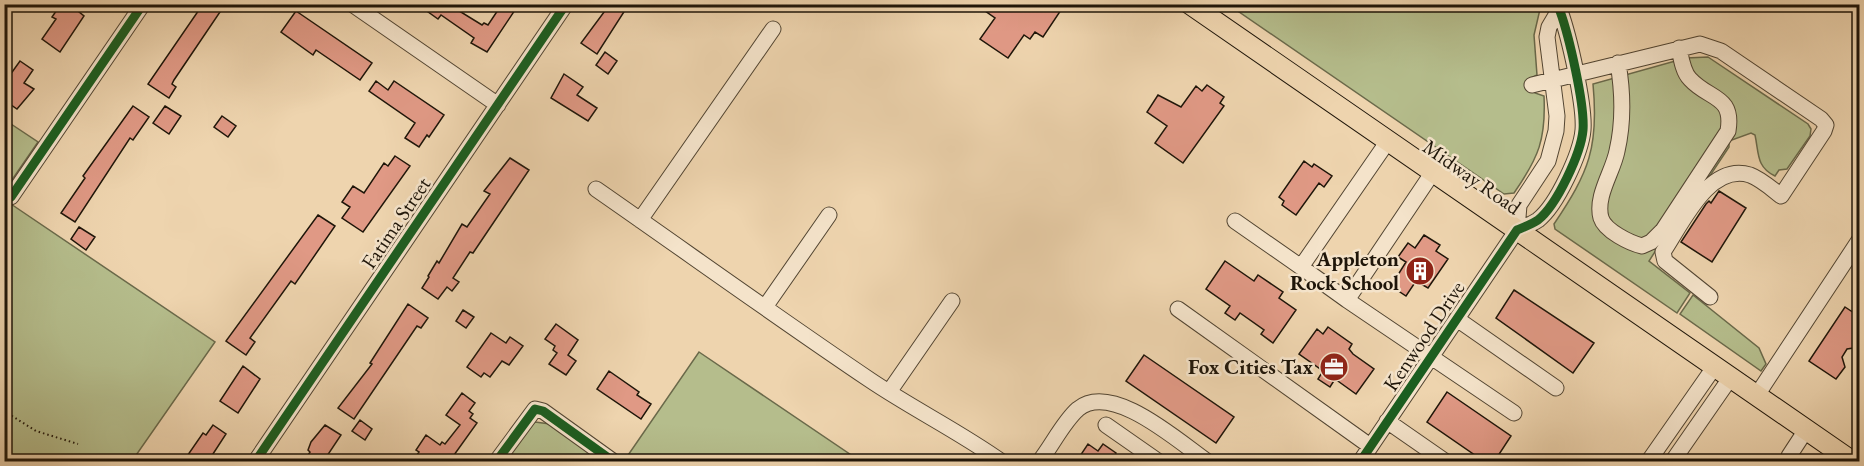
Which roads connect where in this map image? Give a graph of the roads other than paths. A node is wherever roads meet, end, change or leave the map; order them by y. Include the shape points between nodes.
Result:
1 (142, 4) edge
2 (352, 4) edge
3 (566, 4) edge
4 (1190, 4) edge
5 (1561, 8) edge
6 (773, 29) dead end
7 (1679, 48) junction
8 (1617, 63) junction
9 (1574, 73) junction
10 (1552, 79) junction
11 (1532, 85) dead end
12 (498, 105) junction
13 (1388, 141) junction
14 (1433, 172) junction
15 (596, 189) dead end
16 (11, 197) dead end
17 (829, 214) dead end
18 (640, 220) junction
19 (1235, 221) dead end
20 (1517, 230) junction
21 (1860, 239) edge
22 (1301, 267) junction
23 (1710, 297) dead end
24 (952, 300) dead end
25 (1347, 300) junction
26 (765, 307) junction
27 (1178, 309) dead end
28 (1457, 319) junction
29 (1432, 356) junction
30 (1714, 366) junction
31 (1731, 377) junction
32 (1556, 388) dead end
33 (889, 392) junction
34 (1757, 395) junction
35 (1514, 413) dead end
36 (1388, 421) junction
37 (1106, 425) dead end
38 (1806, 430) junction
39 (1365, 457) edge
40 (255, 462) edge
41 (496, 462) edge
42 (614, 462) edge
43 (1002, 462) edge
44 (1039, 462) edge
45 (1159, 462) edge
46 (1208, 462) edge
47 (1446, 462) edge
48 (1648, 462) edge
49 (1672, 462) edge
50 (1797, 462) edge
51 (1853, 462) edge

1 - 16 street
2 - 12 street
3 - 12 street, Fatima Street
4 - 13 main road, Midway Road
5 - 9 street
5 - 10 street via 1546,37
6 - 18 street
7 - 8 street
7 - 8 street via 1689,79 1725,104 1730,117 1728,131 1663,230 1642,246 1604,224 1599,209 1621,133 1623,110
7 - 23 street via 1700,44 1721,51 1826,125 1781,196 1751,176 1725,175 1709,184 1663,252 1662,257
8 - 9 street
9 - 10 street
9 - 20 street via 1583,114 1579,151 1561,189 1539,219
10 - 11 street
10 - 20 street via 1557,116 1553,148 1519,205
12 - 40 street, Fatima Street
13 - 14 main road, Midway Road
13 - 22 street
14 - 20 main road, Midway Road
14 - 25 street
15 - 18 street
17 - 26 street
18 - 26 street
19 - 22 street
20 - 28 street, Kenwood Drive
20 - 30 main road, Midway Road
21 - 34 street
22 - 25 street
24 - 33 street
25 - 29 street
26 - 33 street
27 - 39 street
28 - 29 street, Kenwood Drive
28 - 32 street
29 - 35 street
29 - 36 street, Kenwood Drive
30 - 31 main road, Midway Road
30 - 48 street
31 - 34 main road, Midway Road
31 - 49 street
33 - 43 street
34 - 38 main road, Midway Road
36 - 39 street, Kenwood Drive
36 - 47 street
37 - 45 street
38 - 50 street via 1789,456
38 - 51 main road, Midway Road
41 - 42 street via 535,409
44 - 46 street via 1077,410 1107,401 1136,413

